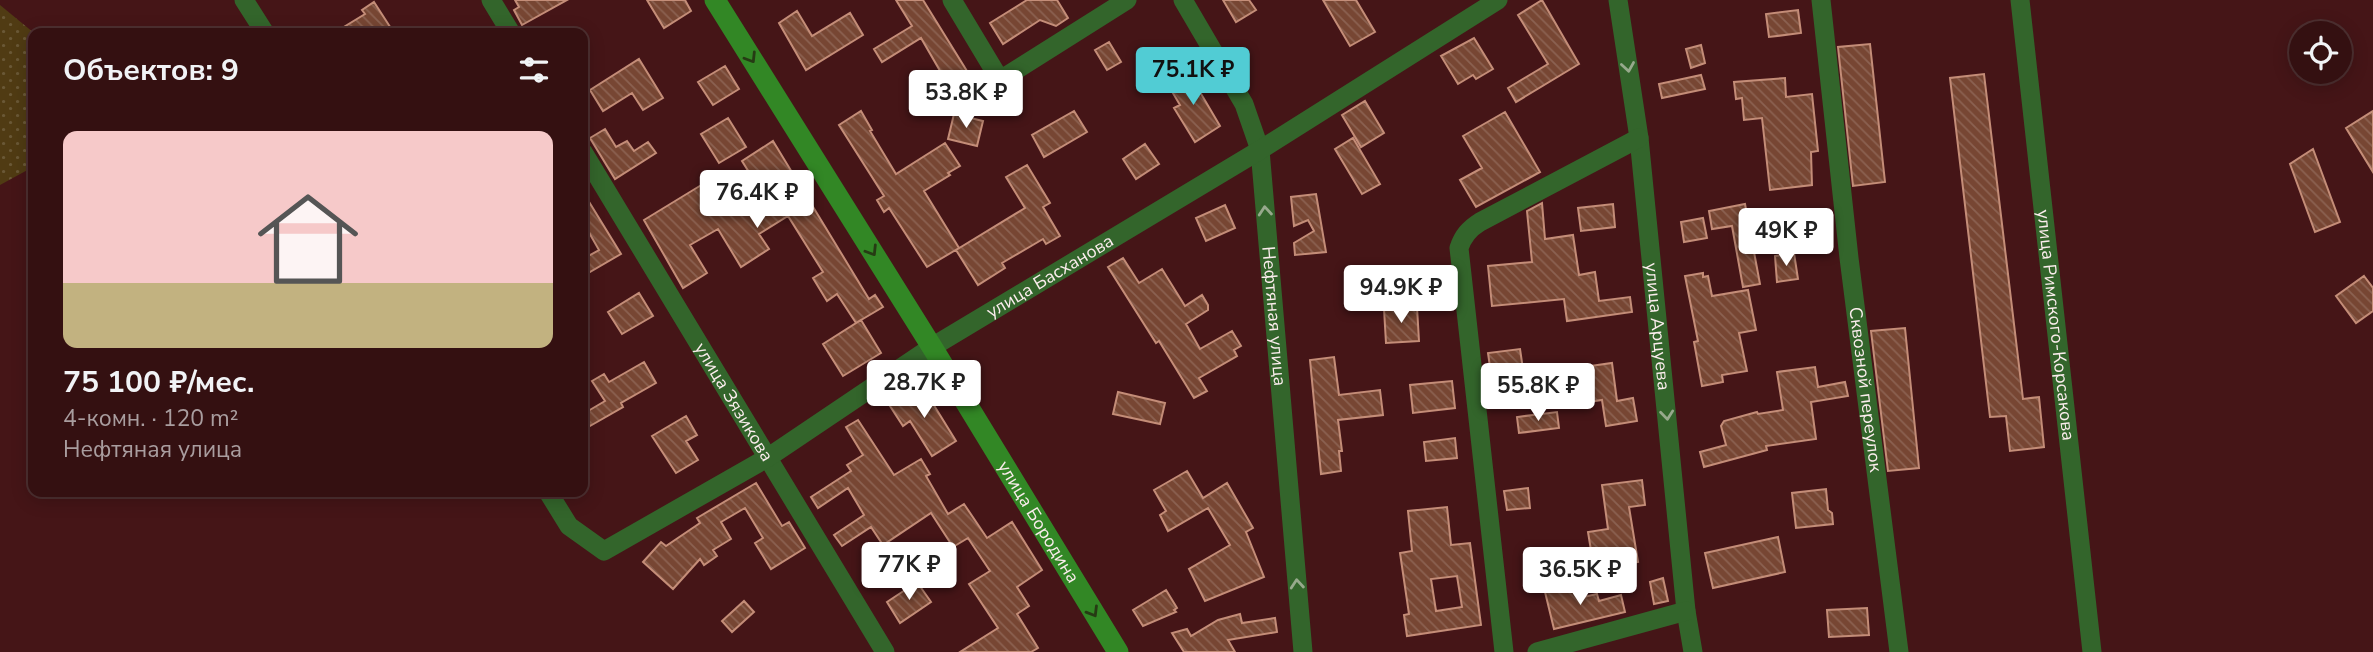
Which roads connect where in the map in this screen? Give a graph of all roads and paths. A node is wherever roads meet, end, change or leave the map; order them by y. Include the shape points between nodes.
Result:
1 (491, 0) edge
2 (715, 0) edge
3 (952, 0) edge
4 (1127, 0) edge
5 (1183, 0) edge
6 (1498, 0) edge
7 (1618, 0) edge
8 (1821, 0) edge
9 (2020, 0) edge
10 (246, 1) edge
11 (262, 28) edge
12 (508, 28) edge
13 (1639, 138) junction
14 (1260, 150) junction
15 (588, 160) edge
16 (932, 347) junction
17 (767, 458) junction
18 (551, 497) edge
19 (1686, 611) junction
20 (885, 652) edge
21 (1118, 652) edge
22 (1303, 652) edge
23 (1504, 652) edge
24 (1537, 652) edge
25 (1693, 652) edge
26 (1899, 652) edge
27 (2092, 652) edge

1 - 12 street
2 -> 16 street, улица Бородина
3 - 4 street via 1000,80
5 - 14 street, Нефтяная улица via 1244,104
6 - 14 street, улица Басханова
7 -> 13 street, улица Арцуева
8 - 26 street, Сквозной переулок
9 - 27 street, улица Римского-Корсакова
10 - 11 street
13 -> 19 street, улица Арцуева
13 - 23 street via 1480,222 1461,239
14 - 16 street, улица Басханова
22 -> 14 street, Нефтяная улица
15 - 17 street, улица Зязикова
16 - 17 street, улица Басханова
16 -> 21 street, улица Бородина
17 - 18 street, улица Басханова via 604,551 569,526
17 - 20 street, улица Зязикова
19 - 24 street
19 - 25 street, улица Арцуева

